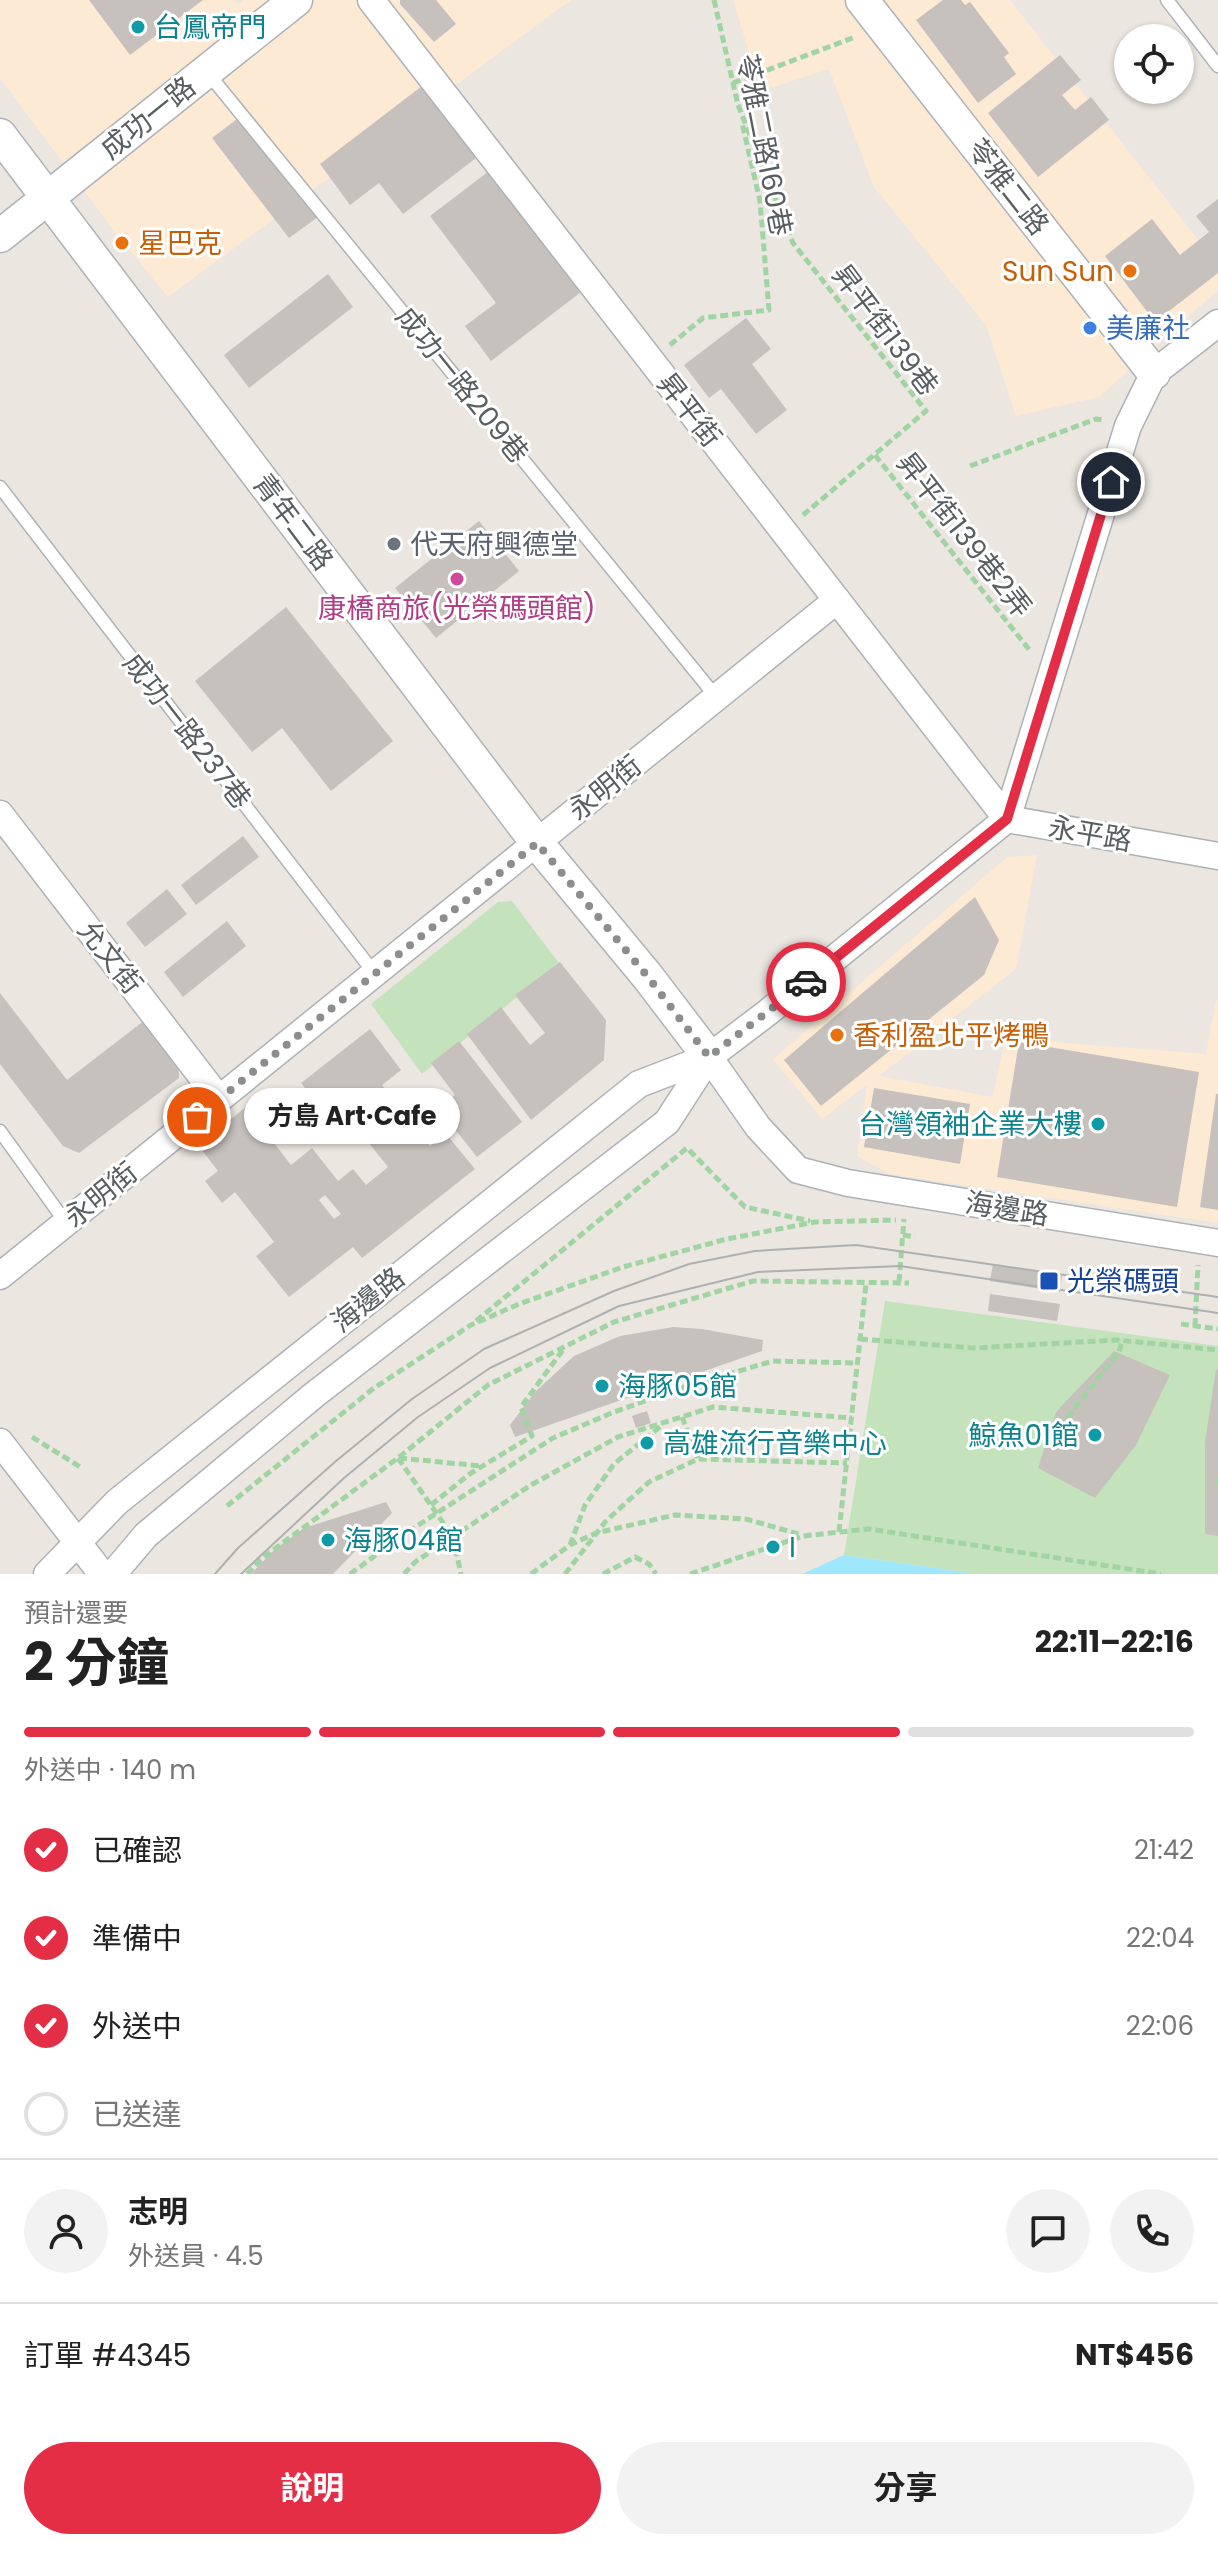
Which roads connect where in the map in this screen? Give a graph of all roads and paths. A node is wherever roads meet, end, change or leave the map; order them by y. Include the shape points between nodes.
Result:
1 (296, 0) edge
2 (371, 0) edge
3 (714, 0) edge
4 (862, 0) edge
5 (1167, 0) edge
6 (883, 27) junction
7 (1217, 61) edge
8 (207, 72) junction
9 (733, 83) junction
10 (738, 105) junction
11 (0, 135) edge
12 (48, 198) junction
13 (0, 236) edge
14 (1218, 323) edge
15 (651, 361) junction
16 (1154, 373) junction
17 (1128, 426) junction
18 (875, 455) junction
19 (970, 466) dead end
20 (0, 487) edge
21 (783, 531) junction
22 (837, 600) junction
23 (1050, 676) junction
24 (717, 698) junction
25 (0, 814) edge
26 (1007, 819) junction
27 (537, 843) junction
28 (1218, 856) edge
29 (375, 974) junction
30 (709, 1057) junction
31 (219, 1099) junction
32 (0, 1131) edge
33 (907, 1193) junction
34 (904, 1220) junction
35 (815, 1222) junction
36 (66, 1223) junction
37 (903, 1235) junction
38 (915, 1237) dead end
39 (1209, 1242) edge
40 (0, 1276) edge
41 (1187, 1278) dead end
42 (1198, 1280) junction
43 (899, 1282) junction
44 (909, 1283) dead end
45 (866, 1284) junction
46 (1181, 1324) dead end
47 (471, 1325) junction
48 (1195, 1326) junction
49 (1218, 1329) edge
50 (860, 1339) junction
51 (1122, 1341) junction
52 (565, 1347) junction
53 (1218, 1350) edge
54 (858, 1363) junction
55 (682, 1417) junction
56 (852, 1418) junction
57 (665, 1422) junction
58 (1060, 1427) dead end
59 (29, 1435) dead end
60 (0, 1442) edge
61 (398, 1458) junction
62 (698, 1459) junction
63 (847, 1463) junction
64 (483, 1466) junction
65 (82, 1468) dead end
66 (1218, 1478) edge
67 (1218, 1485) edge
68 (431, 1505) junction
69 (227, 1507) dead end
70 (839, 1532) junction
71 (596, 1533) junction
72 (803, 1536) junction
73 (453, 1537) junction
74 (78, 1542) junction
75 (570, 1545) junction
76 (47, 1574) edge
77 (102, 1574) edge
78 (113, 1574) edge
79 (247, 1574) edge
80 (350, 1574) edge
81 (404, 1574) edge
82 (461, 1574) edge
83 (531, 1574) edge
84 (565, 1574) edge
85 (603, 1574) edge
86 (656, 1574) edge
87 (690, 1574) edge
88 (1161, 1574) edge

1 - 8 street, 成功一路
2 - 15 street, 昇平街
3 - 9 path, 苓雅二路160巷
4 - 6 street, 苓雅二路
5 - 7 lane
6 - 9 path
6 - 16 street, 苓雅二路
8 - 12 street, 成功一路
8 - 24 lane, 成功一路209巷
9 - 10 path, 苓雅二路160巷
10 - 15 path, 苓雅二路160巷 via 760,201 769,310 703,318
10 - 18 path, 昇平街139巷 via 793,243 926,411
11 - 12 street, 青年二路
12 - 13 street, 成功一路
12 - 27 street, 青年二路
14 - 16 street
15 - 21 street, 昇平街
16 - 17 street
17 - 19 path via 1096,419
17 - 23 street
18 - 21 path, 昇平街139巷
18 - 23 path, 昇平街139巷2弄
20 - 29 lane, 成功一路237巷
21 - 22 street, 昇平街
22 - 24 street, 永明街
22 - 26 street, 昇平街
23 - 26 street
24 - 27 street, 永明街
25 - 31 street, 允文街
26 - 28 street, 永平路
26 - 30 street
27 - 29 street, 永明街
27 - 30 street, 青年二路
29 - 31 street, 永明街
30 - 33 street, 海邊路 via 758,1127 798,1170
30 - 74 street, 海邊路 via 639,1084 117,1502
30 - 78 street, 海邊路 via 667,1122 314,1395 146,1535
31 - 36 street, 永明街
32 - 36 lane
33 - 34 path
33 - 39 street, 海邊路
34 - 35 path
34 - 37 path
35 - 47 path via 623,1267
35 - 47 path via 745,1207 687,1148
36 - 40 street, 永明街
37 - 38 path
37 - 43 path
39 - 42 path
41 - 42 path
42 - 48 path
43 - 44 path
43 - 45 path
45 - 50 path
45 - 52 path via 753,1281 614,1322
46 - 48 path
47 - 69 path via 374,1388
48 - 49 path
50 - 51 path via 973,1348
50 - 54 path
51 - 53 path
51 - 58 path
52 - 61 path via 488,1385
52 - 64 path via 521,1407 532,1436
54 - 56 path
54 - 80 path, bridge via 773,1361 614,1412 553,1438
55 - 56 path via 713,1407
55 - 57 path
55 - 62 path
56 - 63 path
57 - 73 path via 605,1443
57 - 75 path via 614,1464 585,1505
59 - 65 path
60 - 74 street
61 - 64 path
61 - 68 path
61 - 79 path
62 - 63 path
62 - 71 path via 649,1482
63 - 70 path
64 - 68 path
66 - 67 path
68 - 73 path
70 - 72 path
70 - 88 path via 869,1529
71 - 72 path via 675,1515 746,1519
71 - 75 path
71 - 84 path
72 - 87 path
73 - 81 path
73 - 82 path
74 - 76 street, 海邊路
74 - 77 street
75 - 83 path
85 - 86 path via 635,1557

